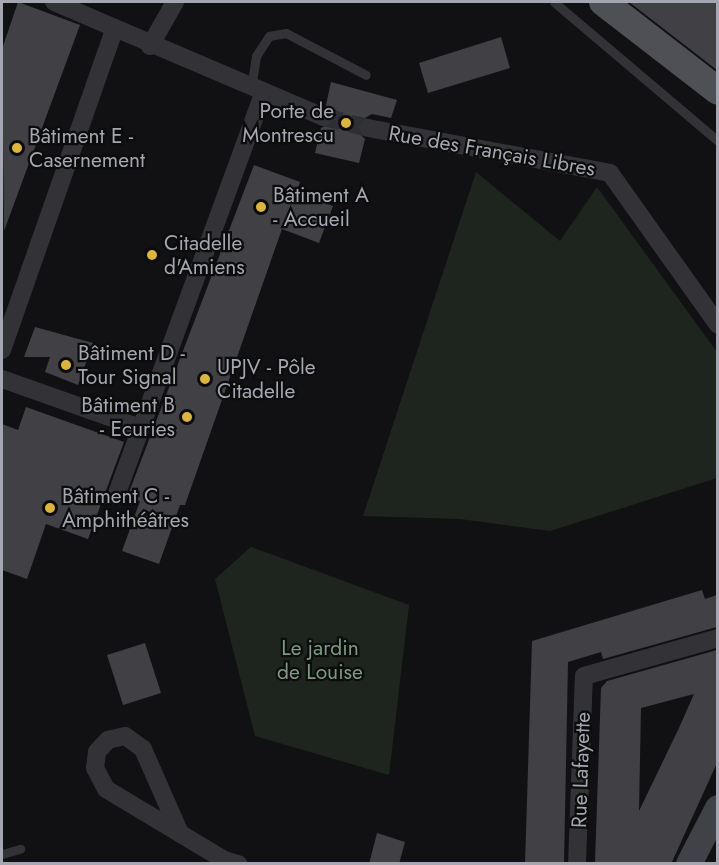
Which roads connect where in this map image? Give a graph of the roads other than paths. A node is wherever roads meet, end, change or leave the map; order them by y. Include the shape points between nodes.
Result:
1 (54, 2) edge
2 (174, 2) edge
3 (554, 2) edge
4 (603, 2) edge
5 (115, 28) junction
6 (150, 46) junction
7 (366, 75) dead end
8 (717, 90) edge
9 (257, 91) junction
10 (324, 117) tunnel mouth
11 (368, 128) tunnel mouth
12 (717, 141) edge
13 (717, 326) edge
14 (2, 350) edge
15 (2, 380) edge
16 (140, 428) junction
17 (116, 496) dead end
18 (717, 638) edge
19 (717, 808) edge
20 (179, 831) junction
21 (20, 849) dead end
22 (2, 855) edge
23 (238, 864) edge
24 (578, 864) edge
25 (689, 864) edge

1 - 5 street
2 - 6 street
3 - 12 lane
4 - 8 main road
5 - 6 street
5 - 14 street
6 - 9 street
7 - 9 lane via 285,33 269,36 256,56
9 - 10 street
9 - 16 street
11 - 13 street, Rue des Français Libres via 610,173
15 - 16 street
16 - 17 street
18 - 24 street, Rue Lafayette via 584,676
19 - 25 street
20 - 20 street via 143,749 125,736 108,740 97,752 95,768 106,789
20 - 23 street
21 - 22 lane

